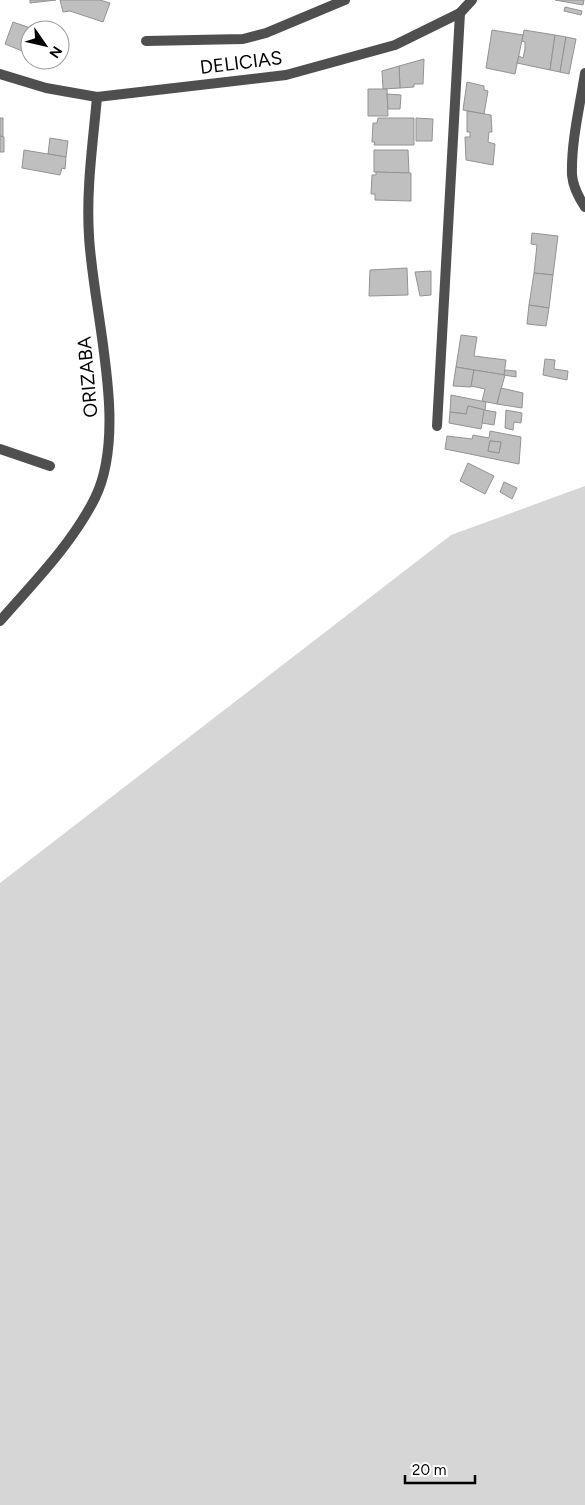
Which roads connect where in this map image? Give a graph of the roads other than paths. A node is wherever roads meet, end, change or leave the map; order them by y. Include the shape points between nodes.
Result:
1 (345, 0) edge
2 (472, 0) edge
3 (460, 13) junction
4 (146, 41) dead end
5 (585, 73) edge
6 (0, 74) edge
7 (97, 97) junction
8 (585, 207) edge
9 (437, 426) dead end
10 (0, 450) edge
11 (50, 466) dead end
12 (0, 621) edge

1 - 4 street via 266,33 243,39
2 - 3 street, DELICIAS
3 - 7 street, DELICIAS via 395,45 286,75
3 - 9 street
5 - 8 street via 575,132 572,176
6 - 7 street, DELICIAS via 46,88
7 - 12 street, ORIZABA via 88,188 89,237 109,397 108,453 95,497 60,549
10 - 11 street

